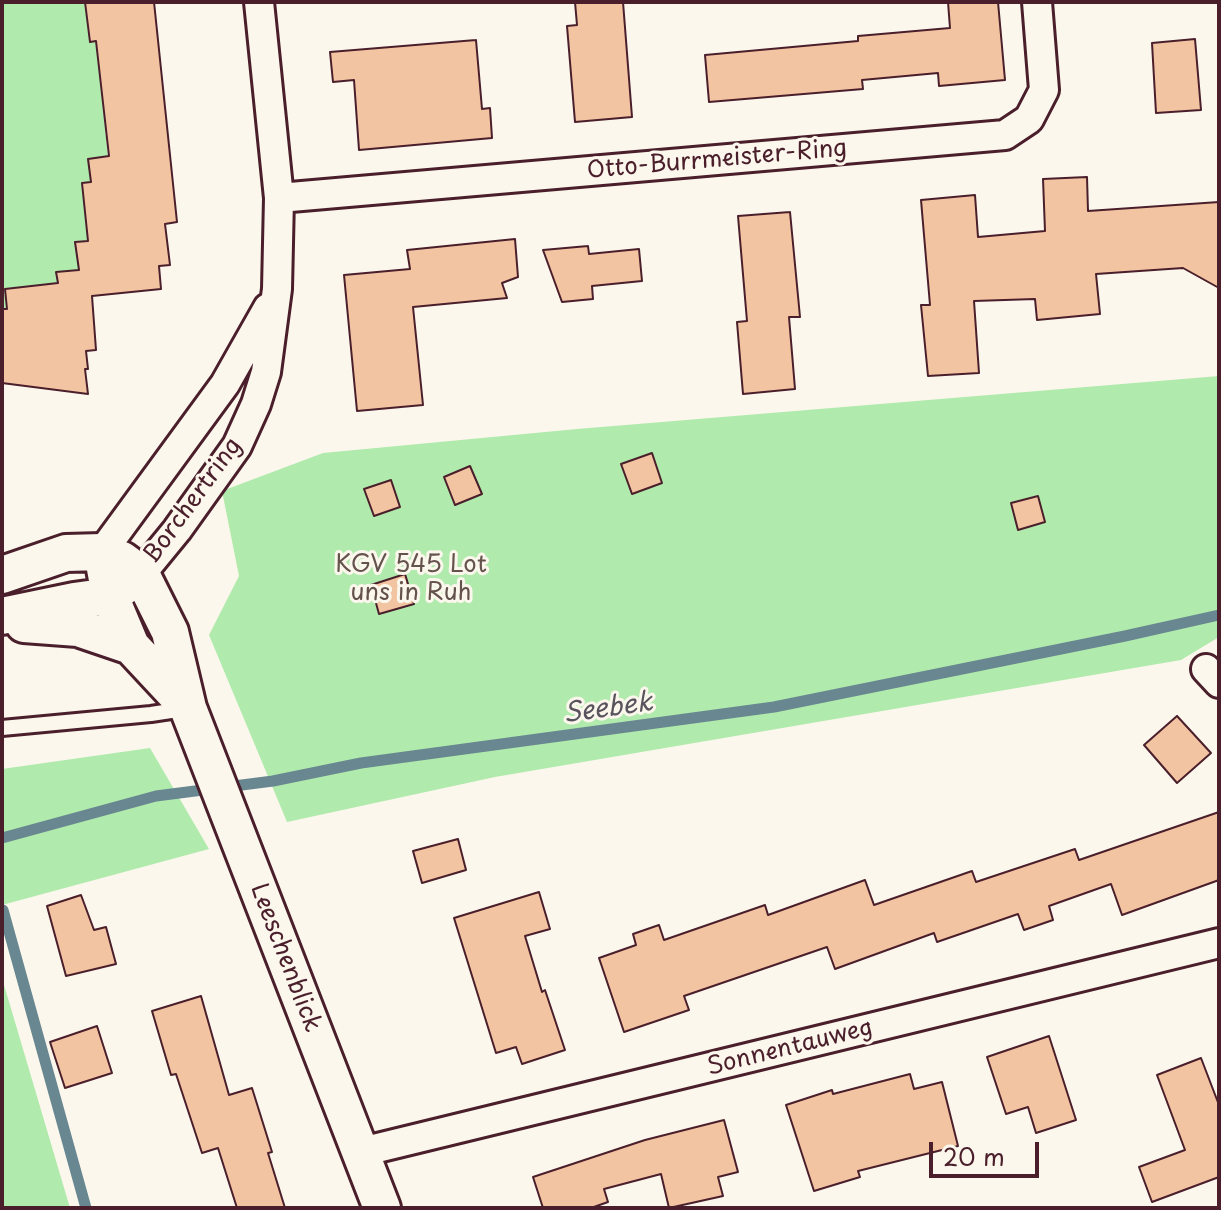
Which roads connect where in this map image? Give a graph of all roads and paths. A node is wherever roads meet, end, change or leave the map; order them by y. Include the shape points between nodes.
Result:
1 (259, 2) edge
2 (1037, 2) edge
3 (279, 198) junction
4 (277, 289) junction
5 (102, 552) junction
6 (141, 574) junction
7 (2, 575) edge
8 (110, 596) junction
9 (2, 619) edge
10 (131, 646) junction
11 (188, 708) junction
12 (2, 728) edge
13 (1219, 943) edge
14 (361, 1152) junction
15 (382, 1208) edge

1 - 3 street, Borchertring
2 - 3 street, Otto-Burrmeister-Ring via 1044,90 1029,119 1005,135
3 - 4 street, Borchertring
4 - 5 street, Borchertring via 225,384
4 - 6 street, Borchertring via 266,372 237,446
5 - 6 street
5 - 7 street via 66,553
5 - 8 street
6 - 8 street
6 - 11 street, Leeschenblick via 170,632
8 - 9 street
8 - 10 street
9 - 10 street via 78,628
10 - 11 street, Leeschenblick
11 - 12 lane
11 - 14 street, Leeschenblick
13 - 14 street, Sonnentauweg
14 - 15 street, Leeschenblick

